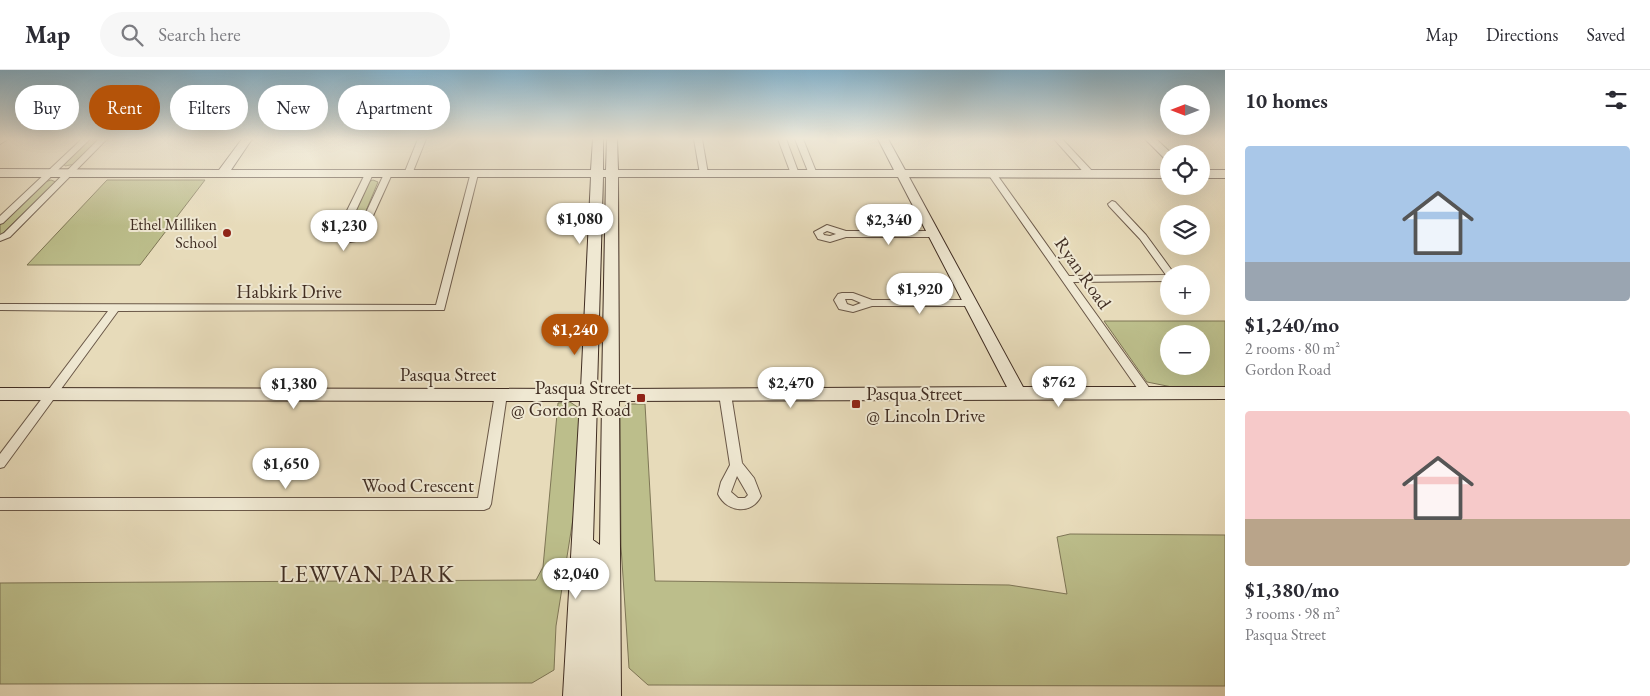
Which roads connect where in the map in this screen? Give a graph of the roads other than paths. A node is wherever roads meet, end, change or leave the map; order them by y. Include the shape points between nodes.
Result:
1 (56, 168) edge
2 (74, 168) edge
3 (226, 168) edge
4 (410, 168) edge
5 (597, 168) edge
6 (612, 168) edge
7 (703, 168) edge
8 (793, 168) edge
9 (811, 168) edge
10 (898, 168) edge
11 (1085, 168) edge
12 (0, 173) edge
13 (51, 173) junction
14 (69, 173) junction
15 (222, 174) junction
16 (369, 174) junction
17 (388, 174) junction
18 (408, 174) junction
19 (474, 174) junction
20 (597, 174) junction
21 (612, 174) junction
22 (704, 174) junction
23 (795, 174) junction
24 (813, 174) junction
25 (992, 174) junction
26 (1090, 174) junction
27 (1160, 174) edge
28 (1210, 174) edge
29 (1225, 174) edge
30 (902, 175) junction
31 (1112, 204) dead end
32 (0, 222) edge
33 (845, 234) dead end
34 (934, 234) junction
35 (0, 238) edge
36 (1163, 265) edge
37 (1160, 278) edge
38 (1065, 280) junction
39 (870, 303) dead end
40 (970, 303) junction
41 (0, 308) edge
42 (115, 308) junction
43 (1018, 392) junction
44 (1146, 392) junction
45 (1225, 393) edge
46 (0, 394) edge
47 (51, 394) junction
48 (500, 394) junction
49 (725, 394) junction
50 (589, 395) junction
51 (611, 395) junction
52 (0, 462) edge
53 (736, 465) dead end
54 (585, 500) junction
55 (0, 504) edge
56 (575, 696) edge
57 (596, 696) edge
58 (609, 696) edge

1 - 13 street
2 - 14 street
3 - 15 street
4 - 18 street
5 - 20 street
6 - 21 street
7 - 22 street
8 - 23 street
9 - 24 street
10 - 30 street
11 - 26 street
12 - 13 street
13 - 14 street
13 - 32 street
14 - 15 street
14 - 35 street via 7,235
15 - 16 street
16 - 17 street
16 - 17 street via 339,237 347,241 359,238
17 - 18 street
18 - 19 street
19 - 20 street
19 - 42 street, Habkirk Drive via 440,308
20 - 21 street
20 - 50 main road
21 - 22 street
21 - 51 street
22 - 23 street
23 - 24 street
24 - 30 street
25 - 26 street
25 - 30 street
25 - 38 street, Ryan Road
26 - 27 street
28 - 29 street
30 - 34 street
31 - 36 street
33 - 34 street
34 - 40 street
37 - 38 street
38 - 44 street, Ryan Road
39 - 40 street
40 - 43 street
41 - 42 street, Habkirk Drive
42 - 47 street
43 - 44 street, Pasqua Street
43 - 49 street, Pasqua Street
44 - 45 street, Pasqua Street
46 - 47 street, Pasqua Street
47 - 48 street, Pasqua Street
47 - 52 street
48 - 50 street, Pasqua Street
48 - 55 street, Wood Crescent via 484,504
49 - 51 street, Pasqua Street
49 - 53 street
50 - 51 street, Pasqua Street
50 - 54 street
51 - 58 street
54 - 56 street
54 - 57 main road via 591,519

